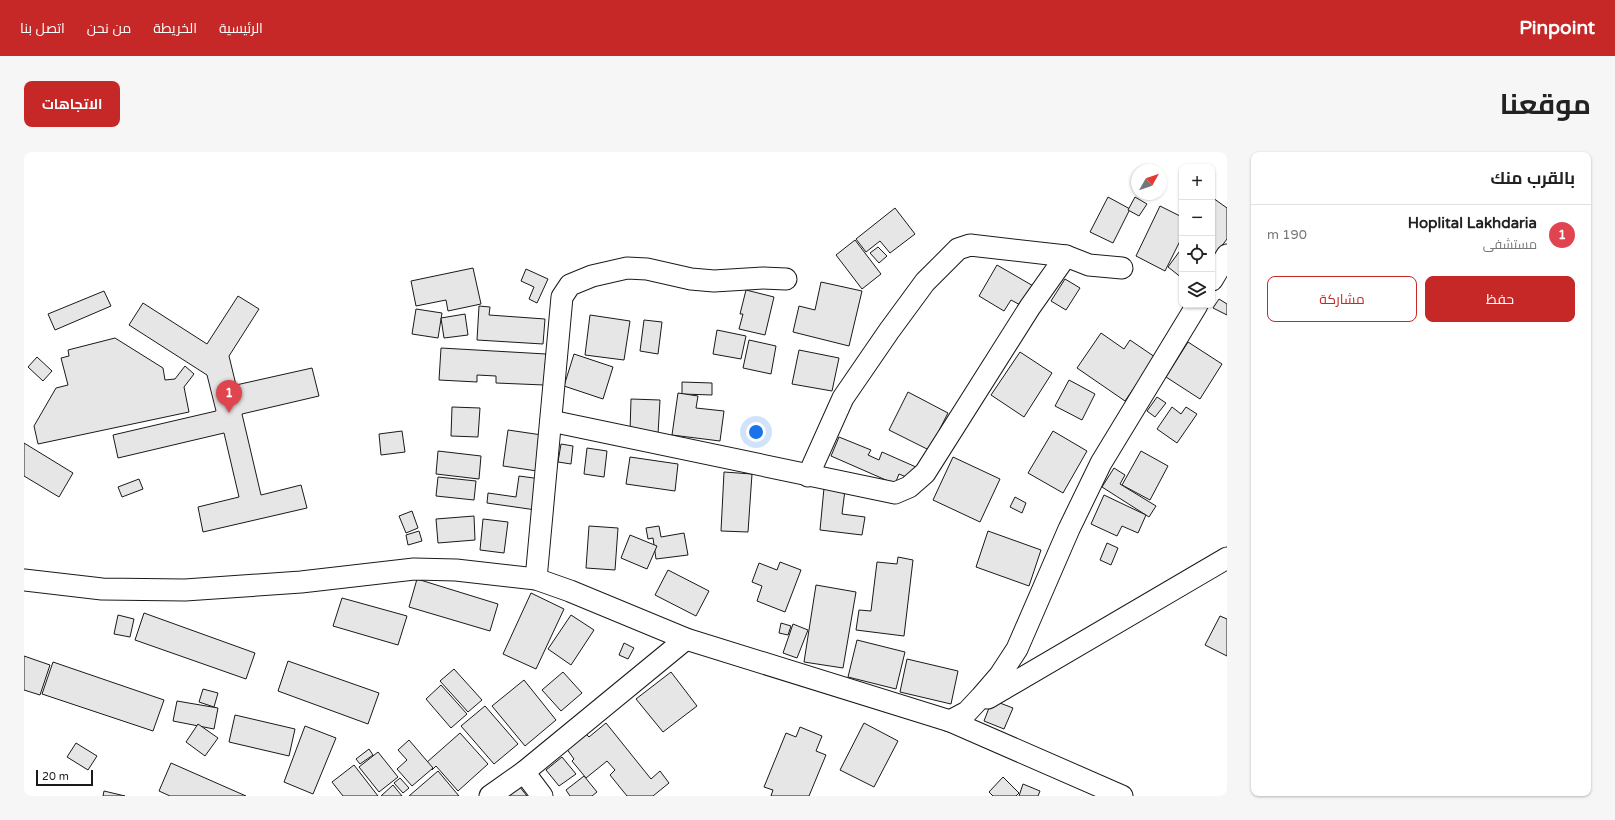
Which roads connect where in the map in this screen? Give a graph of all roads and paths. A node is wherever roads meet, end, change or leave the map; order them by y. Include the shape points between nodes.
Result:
1 (1227, 255) edge
2 (1066, 256) junction
3 (1122, 268) dead end
4 (1215, 275) edge
5 (786, 279) dead end
6 (1195, 308) edge
7 (551, 421) junction
8 (808, 476) junction
9 (1227, 558) edge
10 (536, 579) junction
11 (24, 580) edge
12 (686, 639) junction
13 (971, 708) junction
14 (950, 721) junction
15 (524, 772) junction
16 (490, 796) edge
17 (542, 796) edge
18 (1122, 796) edge

1 - 4 street
2 - 3 street via 1089,265
2 - 8 street via 970,245 958,249 925,282 843,398
2 - 8 street via 1030,307 925,473 909,487 895,493
5 - 7 street via 714,281 627,268 592,276 570,285 562,297
6 - 13 street via 1101,463 1017,649 1000,675
7 - 8 street
7 - 10 street
9 - 13 street
10 - 11 street via 456,570 414,569 301,582 185,590 102,590
10 - 12 street
12 - 14 street
12 - 15 street
13 - 14 street
14 - 18 street
15 - 16 street
15 - 17 street

